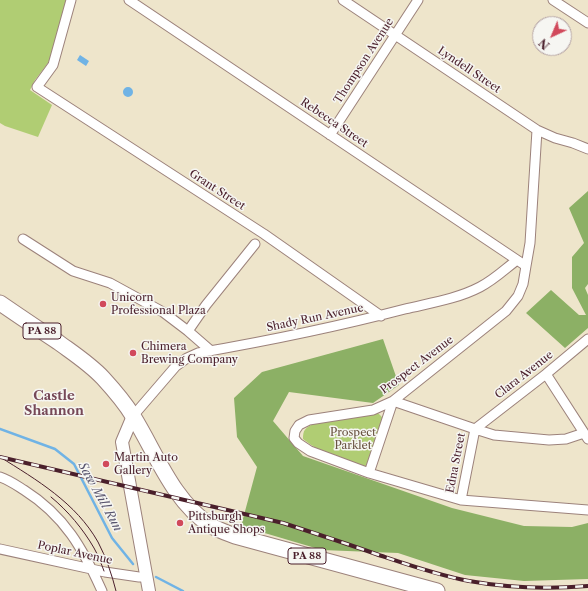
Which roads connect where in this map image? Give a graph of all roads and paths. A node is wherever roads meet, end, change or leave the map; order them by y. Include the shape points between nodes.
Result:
1 (71, 0) edge
2 (129, 0) edge
3 (342, 0) edge
4 (418, 0) edge
5 (553, 0) edge
6 (588, 23) edge
7 (395, 35) junction
8 (537, 130) junction
9 (330, 135) junction
10 (588, 148) edge
11 (23, 239) dead end
12 (255, 244) dead end
13 (517, 260) junction
14 (526, 266) junction
15 (0, 302) edge
16 (381, 316) junction
17 (188, 331) junction
18 (588, 339) edge
19 (211, 350) junction
20 (546, 374) junction
21 (393, 401) junction
22 (133, 416) junction
23 (475, 429) junction
24 (586, 436) edge
25 (369, 473) junction
26 (0, 477) edge
27 (461, 500) junction
28 (588, 510) edge
29 (0, 549) edge
30 (93, 570) junction
31 (146, 577) junction
32 (102, 591) edge
33 (149, 591) edge
34 (437, 591) edge

1 - 16 street, Grant Street via 53,65 38,87 264,234
2 - 9 street, Rebecca Street
3 - 7 street, Lyndell Street
4 - 7 street, Thompson Avenue
5 - 6 street
7 - 8 street, Lyndell Street
7 - 9 street, Thompson Avenue
8 - 10 street, Lyndell Street
8 - 14 street, Prospect Avenue via 530,243
9 - 13 street, Rebecca Street
11 - 17 street via 73,271 128,292 163,312
12 - 17 street
13 - 14 street, Rebecca Street
13 - 16 street, Shady Run Avenue via 481,286 464,294
14 - 21 street, Prospect Avenue via 518,296 506,311
15 - 22 main road, PA 88 via 82,359 121,398
16 - 19 street, Shady Run Avenue via 302,334
17 - 19 street
18 - 20 street, Clara Avenue
19 - 22 street, Shady Run Avenue via 186,358 176,366
20 - 23 street, Clara Avenue
20 - 24 street
21 - 23 street
21 - 25 street
21 - 25 street, Prospect Avenue via 374,410 309,420 299,425 295,431 294,438 310,451
22 - 31 street via 122,442
22 - 34 main road, PA 88 via 171,483 194,513 210,525 235,536
23 - 24 street via 494,435 549,440
23 - 27 street, Edna Street
25 - 27 street, Prospect Avenue
26 - 30 street via 35,497 52,512 76,541
27 - 28 street, Prospect Avenue
29 - 30 street, Poplar Avenue
30 - 31 street, Poplar Avenue
30 - 32 street
31 - 33 street

